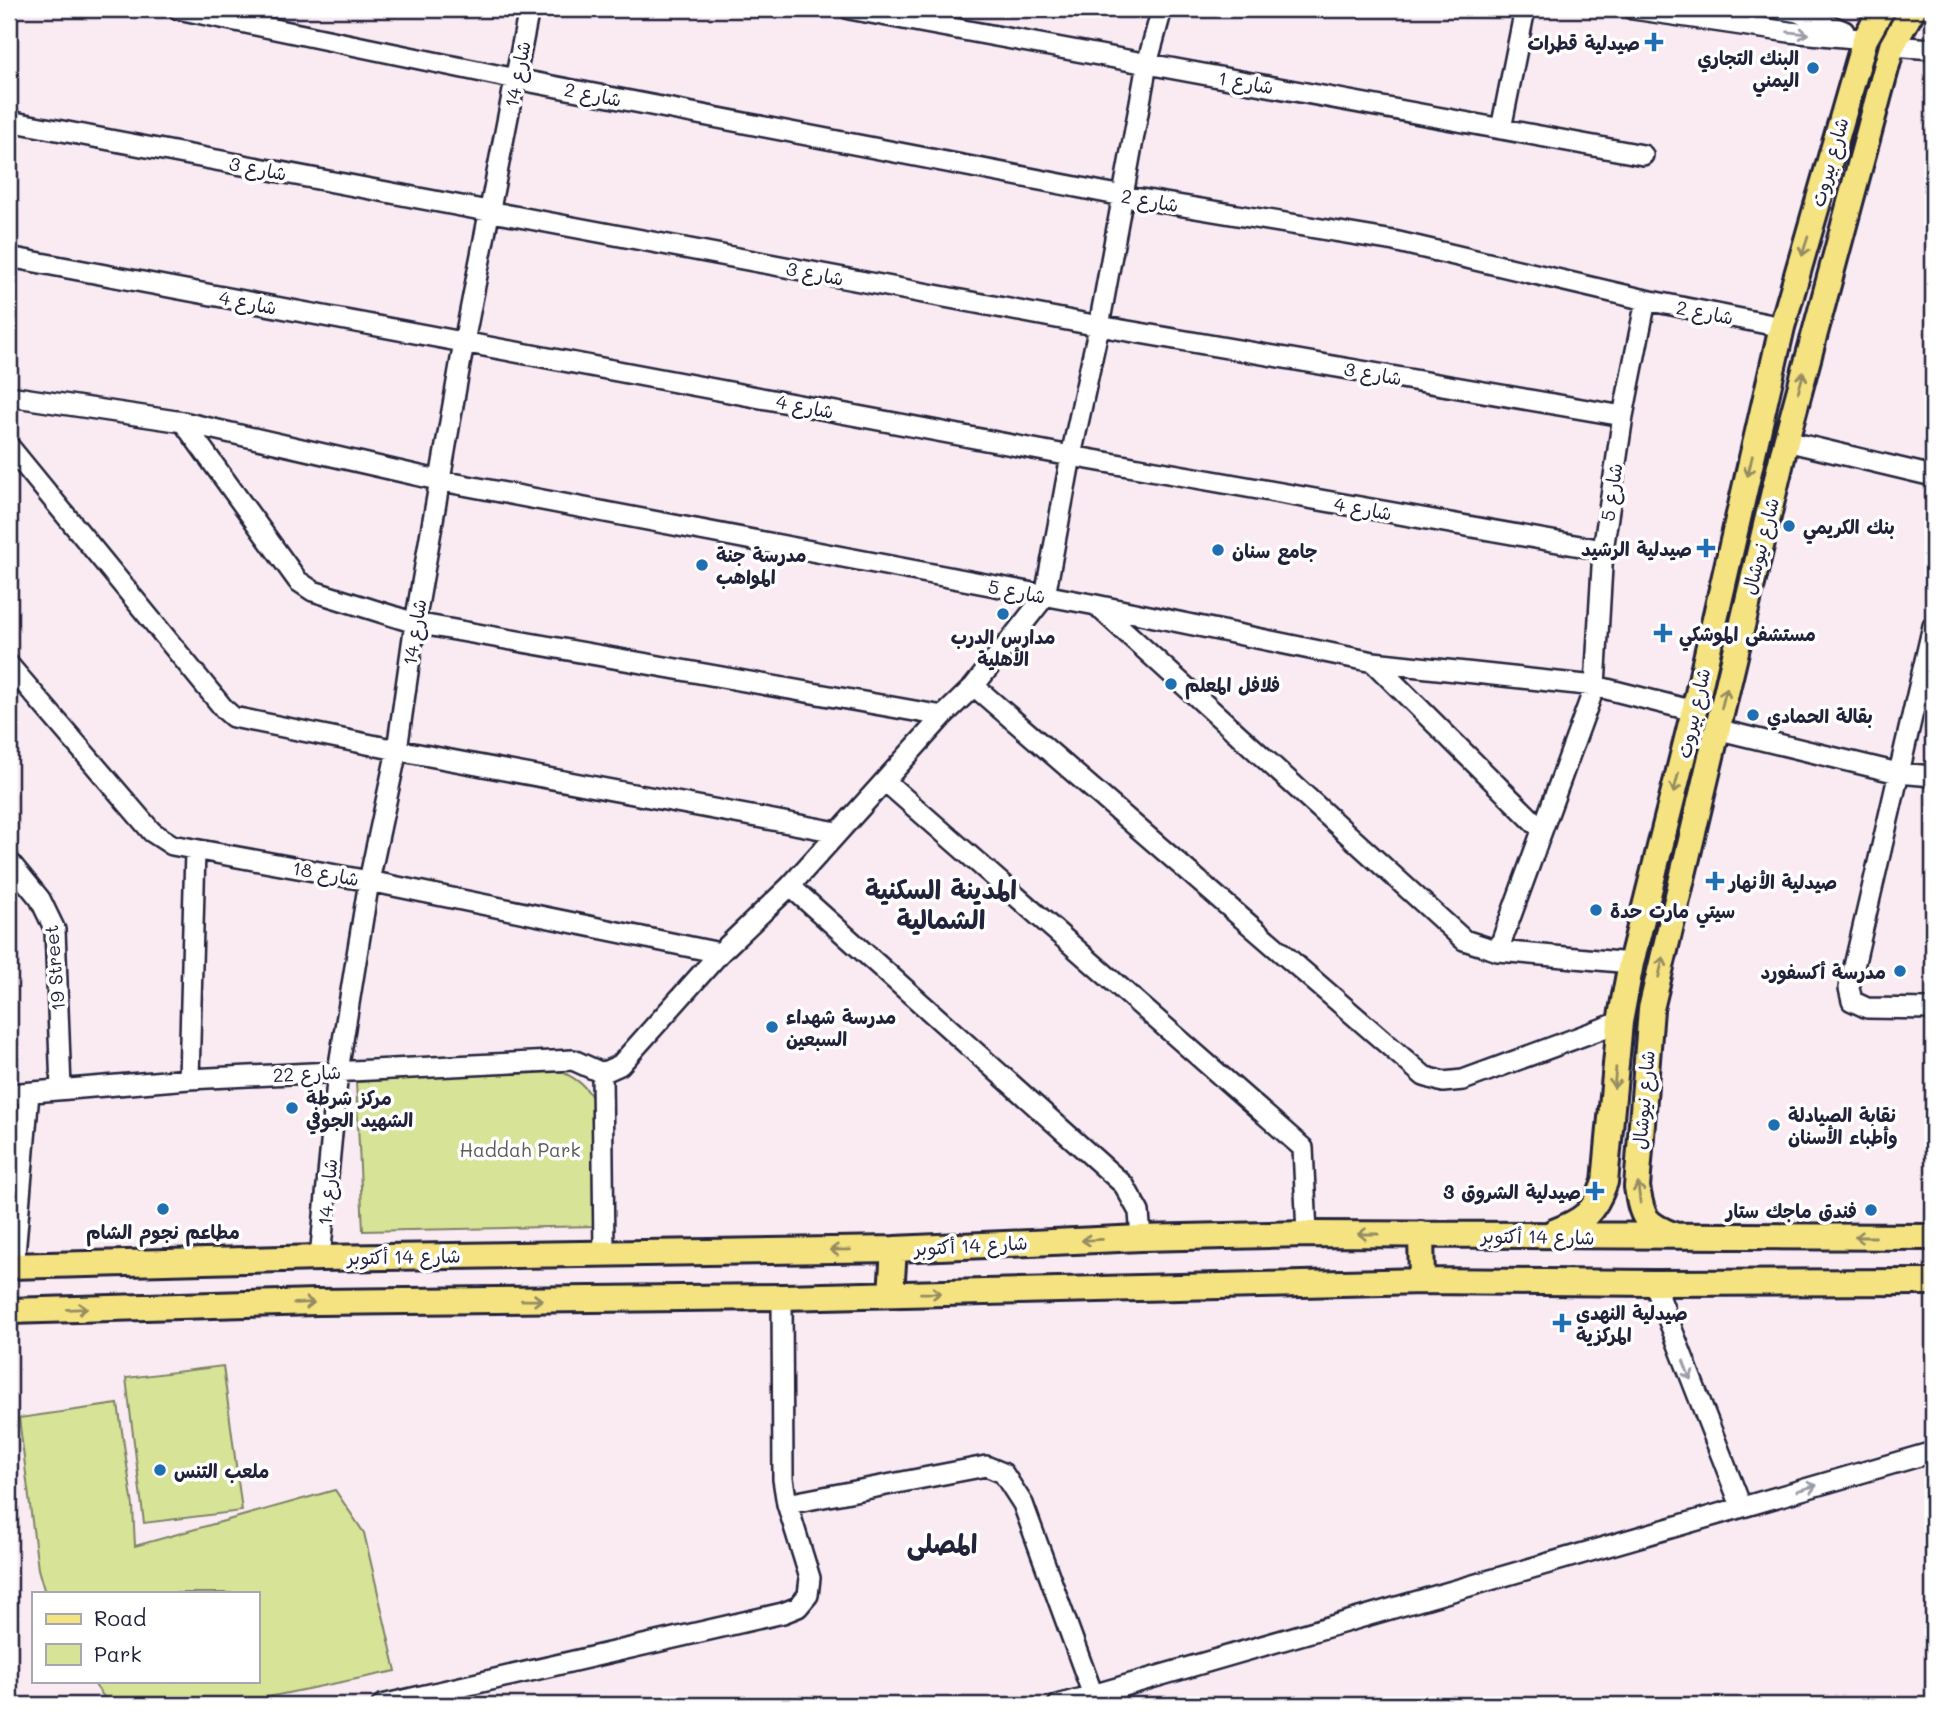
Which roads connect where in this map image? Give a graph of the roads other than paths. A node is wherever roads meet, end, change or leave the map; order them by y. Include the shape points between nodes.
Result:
1 (178, 9) edge
2 (529, 9) edge
3 (849, 9) edge
4 (1162, 9) edge
5 (1525, 9) edge
6 (1633, 9) edge
7 (1780, 9) edge
8 (1882, 9) edge
9 (1913, 9) edge
10 (1865, 39) junction
11 (1892, 46) junction
12 (1933, 50) edge
13 (1147, 64) junction
14 (516, 79) junction
15 (9, 121) edge
16 (1501, 129) junction
17 (1643, 155) dead end
18 (1123, 196) junction
19 (489, 212) junction
20 (9, 257) edge
21 (1646, 300) junction
22 (1099, 326) junction
23 (1782, 327) junction
24 (464, 342) junction
25 (9, 396) edge
26 (1623, 416) junction
27 (183, 422) junction
28 (1786, 441) junction
29 (9, 446) edge
30 (1071, 456) junction
31 (1933, 476) edge
32 (442, 481) junction
33 (1603, 550) junction
34 (1045, 596) junction
35 (1096, 605) junction
36 (415, 623) junction
37 (1933, 626) edge
38 (1373, 662) junction
39 (9, 664) edge
40 (974, 686) junction
41 (1595, 686) junction
42 (1694, 711) junction
43 (943, 716) junction
44 (1716, 729) junction
45 (397, 750) junction
46 (1898, 773) junction
47 (1933, 776) edge
48 (886, 782) junction
49 (1541, 829) junction
50 (836, 832) junction
51 (195, 850) junction
52 (9, 861) edge
53 (369, 881) junction
54 (790, 886) junction
55 (1498, 951) junction
56 (720, 953) junction
57 (1631, 963) junction
58 (1933, 1009) edge
59 (1620, 1022) junction
60 (338, 1071) junction
61 (602, 1073) junction
62 (189, 1079) junction
63 (61, 1088) junction
64 (29, 1093) junction
65 (9, 1094) edge
66 (1307, 1234) junction
67 (1421, 1234) junction
68 (1547, 1236) junction
69 (1681, 1237) junction
70 (1933, 1237) edge
71 (1141, 1238) junction
72 (894, 1249) junction
73 (604, 1253) junction
74 (320, 1258) junction
75 (11, 1266) edge
76 (1422, 1281) junction
77 (1933, 1282) edge
78 (1654, 1283) junction
79 (891, 1294) junction
80 (782, 1297) junction
81 (9, 1311) edge
82 (1933, 1452) edge
83 (788, 1504) junction
84 (1741, 1506) junction
85 (1093, 1695) junction
86 (382, 1705) edge
87 (1058, 1705) edge

1 - 14 street, شارع 2
2 - 14 street, شارع 14
3 - 13 street, شارع 1
4 - 13 street
5 - 16 street
6 -> 10 street
7 - 10 street
8 - 10 main road, شارع بيروت
9 - 11 main road, شارع نيوشال
10 - 11 main road
10 -> 23 main road, شارع بيروت
11 - 12 street
28 -> 11 main road, شارع نيوشال
13 - 16 street, شارع 1
13 - 18 street
14 - 18 street, شارع 2
14 - 19 street, شارع 14
15 - 19 street, شارع 3
16 - 17 street, شارع 1
18 - 21 street, شارع 2 via 1394,241
18 - 22 street
19 - 22 street, شارع 3
19 - 24 street, شارع 14
20 - 24 street, شارع 4
21 - 23 street, شارع 2
21 - 26 street, شارع 5
22 - 26 street, شارع 3
22 - 30 street
23 -> 42 main road, شارع بيروت
24 - 30 street, شارع 4
24 - 32 street, شارع 14
25 - 27 street, شارع 5
26 - 33 street, شارع 5
27 - 32 street, شارع 5
27 - 36 street via 305,587
28 - 31 street
44 -> 28 main road, شارع نيوشال
29 - 45 street via 233,717
30 - 33 street, شارع 4
30 - 34 street
32 - 34 street, شارع 5
32 - 36 street, شارع 14
33 - 41 street, شارع 5
34 - 35 street, شارع 5
34 - 40 street
35 - 38 street, شارع 5
35 - 55 street via 1464,940
36 - 43 street
36 - 45 street, شارع 14
37 - 46 street
38 - 41 street, شارع 5
38 - 49 street
39 - 51 street, شارع 18 via 152,832 172,845
40 - 43 street
40 - 59 street via 1424,1076 1443,1083 1463,1080
41 - 42 street, شارع 5
41 - 49 street, شارع 5
42 -> 57 main road, شارع بيروت
43 - 48 street
44 - 46 street
69 -> 44 main road, شارع نيوشال via 1646,1221 1637,1187 1651,1009
45 - 50 street
45 - 53 street, شارع 14
46 - 47 street
46 - 58 street via 1850,995 1867,1008
48 - 50 street
48 - 66 street via 1304,1148
49 - 55 street, شارع 5
50 - 54 street
51 - 53 street, شارع 18
51 - 62 street
52 - 63 street, 19 Street via 40,899 55,930
53 - 56 street, شارع 18
53 - 60 street, شارع 14
54 - 56 street
54 - 71 street via 1124,1185 1139,1212
55 - 57 street
56 - 61 street via 620,1065
57 - 59 main road, شارع بيروت
59 -> 68 main road, شارع بيروت via 1605,1182 1590,1214
60 - 61 street, شارع 22 via 573,1060
60 - 62 street, شارع 22
60 - 74 street, شارع 14
61 - 73 street
62 - 63 street, شارع 22
63 - 64 street, شارع 22
64 - 65 street, شارع 22
64 - 75 street
67 -> 66 main road, شارع 14 أكتوبر
66 - 71 main road, شارع 14 أكتوبر
67 - 68 main road, شارع 14 أكتوبر
67 - 76 main road
68 - 69 main road, شارع 14 أكتوبر
70 -> 69 main road, شارع 14 أكتوبر
71 -> 72 main road, شارع 14 أكتوبر
72 -> 73 main road, شارع 14 أكتوبر
72 - 79 main road
73 - 74 main road, شارع 14 أكتوبر
74 - 75 main road, شارع 14 أكتوبر
76 - 78 main road
79 -> 76 main road
77 - 78 main road
78 -> 84 street
79 - 80 main road
81 -> 80 main road
80 - 83 street via 783,1479
84 -> 82 street
83 - 85 street via 986,1466 1003,1473 1023,1504
83 - 86 street via 810,1578 808,1595 798,1607
84 - 85 street
85 - 87 street

